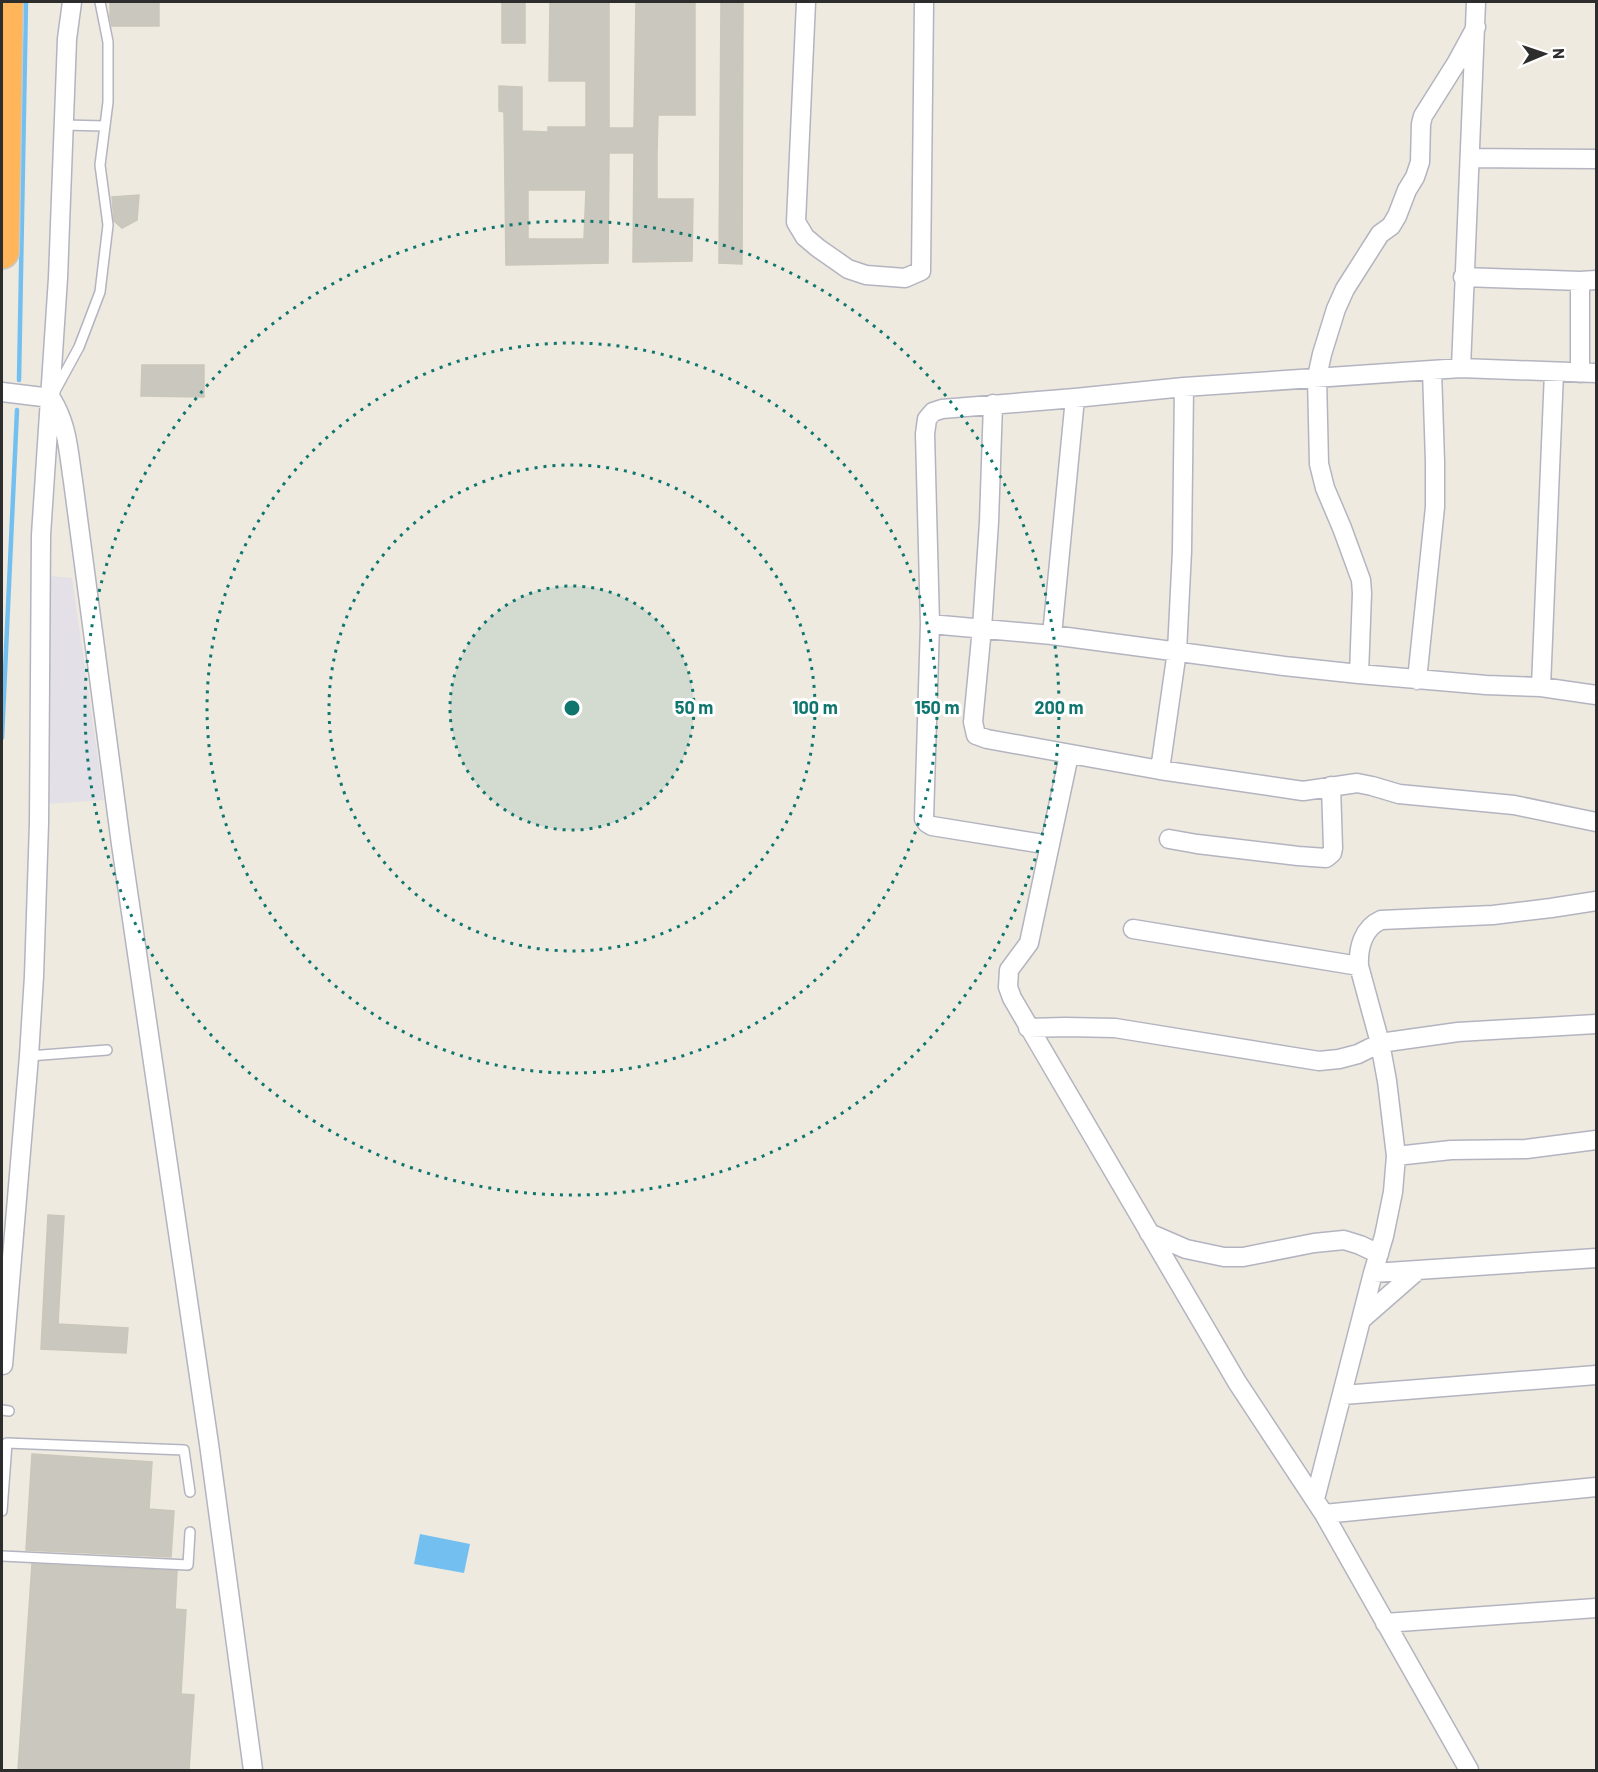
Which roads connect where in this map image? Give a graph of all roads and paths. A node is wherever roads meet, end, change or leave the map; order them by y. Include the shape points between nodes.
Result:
1 (6, 2) edge
2 (72, 2) edge
3 (100, 2) edge
4 (806, 2) edge
5 (924, 2) edge
6 (1476, 2) edge
7 (1476, 27) junction
8 (63, 125) junction
9 (105, 126) junction
10 (1470, 158) junction
11 (1596, 159) edge
12 (2, 252) edge
13 (1463, 277) junction
14 (1588, 280) edge
15 (1461, 368) junction
16 (1432, 370) junction
17 (1554, 372) junction
18 (1588, 373) edge
19 (1317, 376) junction
20 (1184, 387) junction
21 (2, 392) edge
22 (51, 398) junction
23 (1076, 398) junction
24 (993, 404) junction
25 (930, 624) junction
26 (982, 628) junction
27 (1052, 636) junction
28 (1177, 651) junction
29 (1359, 674) junction
30 (1417, 680) junction
31 (1541, 687) junction
32 (1596, 695) edge
33 (1069, 755) junction
34 (1160, 771) junction
35 (1331, 786) junction
36 (1596, 822) edge
37 (1169, 838) dead end
38 (1050, 845) junction
39 (1596, 901) edge
40 (1133, 929) dead end
41 (1359, 966) junction
42 (1596, 1024) edge
43 (1028, 1028) junction
44 (1380, 1042) junction
45 (107, 1050) dead end
46 (29, 1056) junction
47 (1596, 1140) edge
48 (1396, 1156) junction
49 (1149, 1233) junction
50 (1379, 1254) junction
51 (1596, 1258) edge
52 (1418, 1270) junction
53 (1373, 1273) junction
54 (1362, 1318) junction
55 (3, 1365) edge
56 (1596, 1375) edge
57 (1342, 1395) junction
58 (1596, 1487) edge
59 (190, 1492) dead end
60 (1320, 1507) junction
61 (2, 1511) edge
62 (190, 1532) dead end
63 (2, 1556) edge
64 (1596, 1608) edge
65 (1385, 1623) junction
66 (253, 1770) edge
67 (1469, 1770) edge

1 - 12 highway
2 - 8 street
3 - 9 lane via 108,42
4 - 5 street via 796,222 818,249 848,269 866,275 905,278 921,271
6 - 7 street
7 - 10 street
7 - 19 street via 1423,116 1420,162 1415,177 1391,226 1380,234 1345,289
8 - 9 lane
8 - 22 street
9 - 22 lane via 100,165 108,225 100,291 79,347
10 - 11 street
10 - 13 street
13 - 14 street
13 - 15 street
14 - 18 street
15 - 16 street
15 - 17 street
16 - 19 street
16 - 30 street via 1435,507
17 - 18 street
17 - 31 street
19 - 20 street
19 - 29 street via 1321,475 1363,587
20 - 23 street
20 - 28 street
21 - 22 street
22 - 46 street via 41,535 39,823
22 - 66 street via 65,426 70,459
23 - 24 street
23 - 27 street
24 - 25 street via 942,409 927,419
24 - 26 street
25 - 26 street
25 - 38 street via 924,819 932,826
26 - 27 street
26 - 33 street via 973,713 976,735
27 - 28 street
28 - 29 street
28 - 34 street
29 - 30 street
30 - 31 street
31 - 32 street
33 - 34 street
33 - 38 street
34 - 35 street via 1303,791
35 - 36 street via 1357,783 1399,794 1514,805
35 - 37 street via 1333,848 1326,858
38 - 43 street via 1029,943 1013,962 1007,978 1011,998
39 - 41 street via 1492,915 1381,920 1365,934 1358,955
40 - 41 street
41 - 44 street
42 - 44 street via 1458,1032
43 - 44 street via 1116,1028 1319,1061 1358,1054
43 - 49 street
44 - 48 street
45 - 46 lane
46 - 55 street
47 - 48 street via 1526,1149 1451,1150
48 - 50 street via 1393,1192
49 - 50 street via 1186,1249 1224,1257 1344,1240
49 - 60 street via 1237,1382
50 - 53 street
51 - 52 street
52 - 53 street
52 - 54 street
53 - 54 street
54 - 57 street
56 - 57 street
57 - 60 street
58 - 60 street
59 - 61 lane via 184,1450 7,1443
60 - 65 street
62 - 63 lane via 188,1565
64 - 65 street
65 - 67 street

